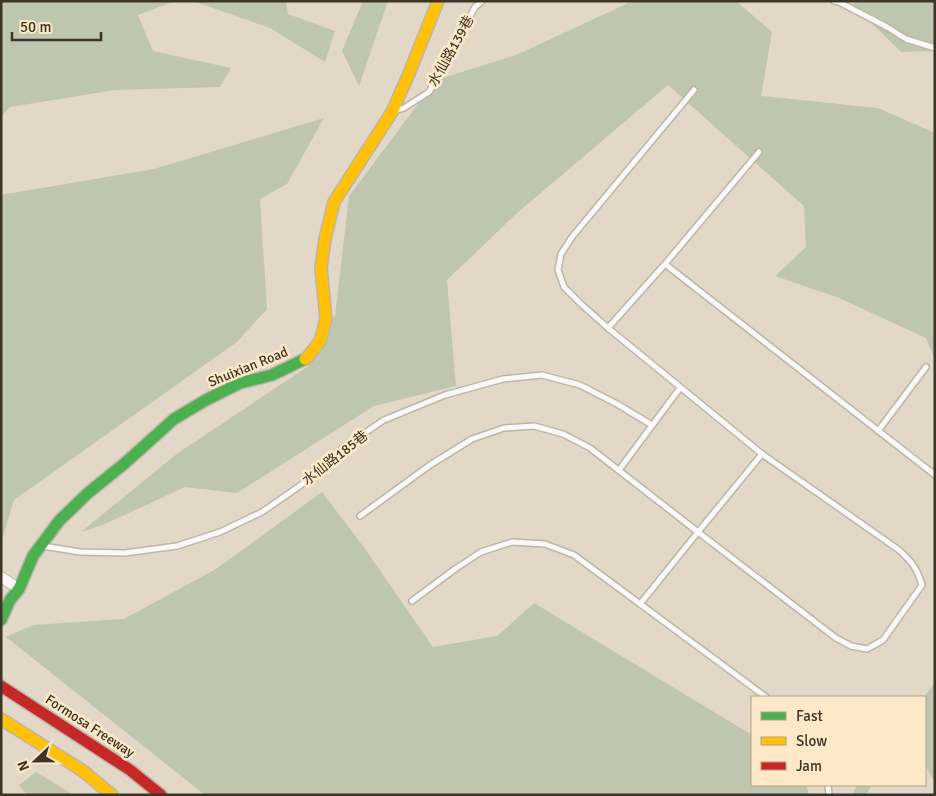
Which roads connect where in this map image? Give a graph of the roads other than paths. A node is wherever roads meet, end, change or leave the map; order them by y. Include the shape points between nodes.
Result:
1 (438, 1) edge
2 (482, 1) edge
3 (834, 1) edge
4 (935, 48) edge
5 (694, 90) dead end
6 (392, 112) junction
7 (760, 152) dead end
8 (665, 264) junction
9 (608, 328) junction
10 (926, 366) dead end
11 (680, 388) junction
12 (652, 425) junction
13 (878, 431) junction
14 (762, 454) junction
15 (619, 470) junction
16 (935, 476) edge
17 (360, 516) dead end
18 (698, 532) junction
19 (41, 546) junction
20 (1, 577) edge
21 (19, 589) junction
22 (412, 600) dead end
23 (640, 604) junction
24 (1, 620) edge
25 (1, 686) edge
26 (765, 696) edge
27 (1, 719) edge
28 (82, 771) junction
29 (105, 795) edge
30 (112, 795) edge
31 (160, 795) edge

1 - 6 main road, Shuixian Road
2 - 6 lane, 水仙路139巷 via 475,7 429,92
3 - 4 lane via 906,39
5 - 9 lane via 561,254 558,270 564,287
6 - 19 main road, Shuixian Road via 334,202 321,268 326,319 320,341 307,358 272,375 240,383 174,420 58,521
7 - 8 lane
8 - 9 lane
8 - 13 lane
9 - 11 lane
10 - 13 lane
11 - 12 lane
11 - 14 lane
12 - 15 lane
12 - 19 lane, 水仙路185巷 via 580,386 542,375 503,379 444,395 384,420 340,449 301,485 262,512 220,532 177,546 124,553 80,552
13 - 16 lane
14 - 18 lane
14 - 18 lane via 899,550 919,573 922,585 883,640 867,649 851,646 836,638
15 - 17 lane via 590,448 563,434 534,426 504,428 472,439
15 - 18 lane
18 - 23 lane
19 - 21 main road, Shuixian Road via 33,556
20 - 21 street
21 - 24 main road, Shuixian Road
22 - 23 lane via 481,552 512,542 545,544 574,555
23 - 26 lane
25 - 31 main road, Formosa Freeway via 130,770
27 - 28 main road
28 - 29 main road
28 - 30 main road

